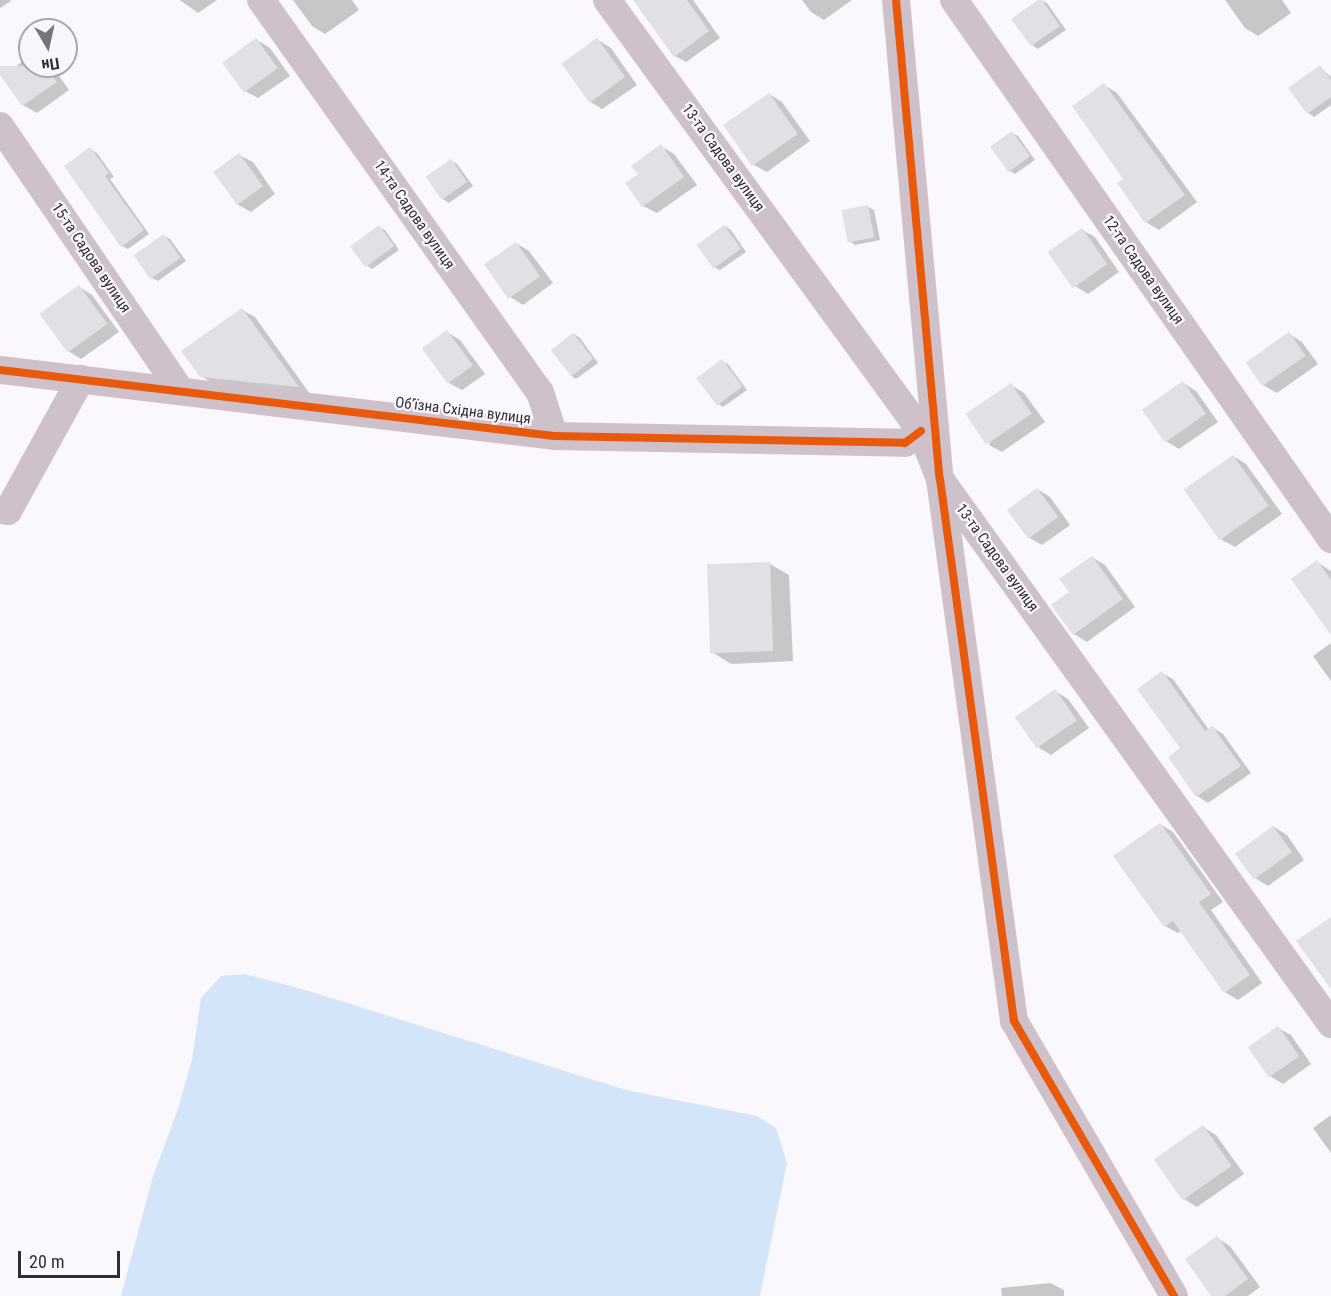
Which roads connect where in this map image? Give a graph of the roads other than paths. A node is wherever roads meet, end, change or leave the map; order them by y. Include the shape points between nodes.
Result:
1 (261, 0) edge
2 (607, 0) edge
3 (896, 0) edge
4 (954, 0) edge
5 (0, 126) edge
6 (0, 370) edge
7 (81, 379) junction
8 (181, 391) junction
9 (921, 431) junction
10 (554, 436) junction
11 (940, 478) junction
12 (0, 510) edge
13 (1331, 539) edge
14 (1331, 1024) edge
15 (1174, 1296) edge

1 - 10 street, 14-та Садова вулиця via 540,392
2 - 9 street, 13-та Садова вулиця
3 - 11 street
4 - 13 street, 12-та Садова вулиця
5 - 8 street, 15-та Садова вулиця
6 - 7 street, Обʼїзна Східна вулиця
7 - 8 street, Обʼїзна Східна вулиця
7 - 12 street via 8,511
8 - 10 street, Обʼїзна Східна вулиця
9 - 10 street, Обʼїзна Східна вулиця via 905,443
9 - 11 street, 13-та Садова вулиця
11 - 14 street, 13-та Садова вулиця
11 - 15 street via 1014,1021

